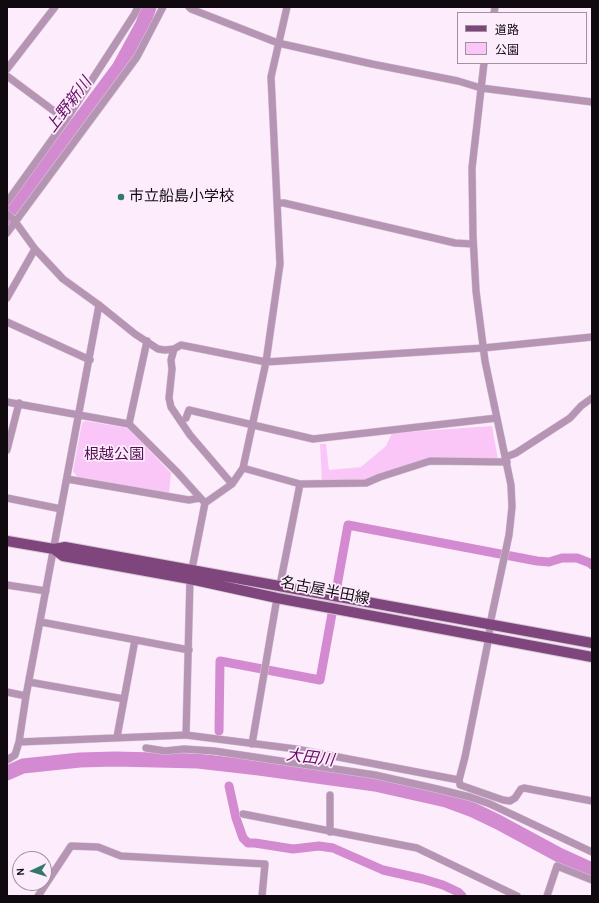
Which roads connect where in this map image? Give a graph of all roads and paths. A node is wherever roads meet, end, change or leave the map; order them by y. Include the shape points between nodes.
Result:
1 (55, 7) edge
2 (138, 7) edge
3 (163, 7) edge
4 (189, 7) edge
5 (287, 7) edge
6 (278, 43) junction
7 (484, 64) edge
8 (7, 69) edge
9 (7, 76) edge
10 (481, 88) junction
11 (592, 102) edge
12 (66, 120) junction
13 (7, 202) edge
14 (278, 203) junction
15 (7, 214) edge
16 (15, 221) junction
17 (7, 233) edge
18 (473, 244) junction
19 (35, 249) junction
20 (7, 298) edge
21 (99, 305) junction
22 (7, 322) edge
23 (592, 337) edge
24 (147, 341) junction
25 (482, 348) junction
26 (174, 349) junction
27 (90, 360) junction
28 (266, 362) junction
29 (592, 398) edge
30 (7, 402) edge
31 (19, 404) junction
32 (78, 415) junction
33 (186, 418) dead end
34 (497, 418) junction
35 (129, 424) junction
36 (252, 426) junction
37 (7, 450) edge
38 (506, 460) junction
39 (243, 468) junction
40 (66, 479) junction
41 (232, 484) junction
42 (300, 484) junction
43 (7, 498) edge
44 (202, 501) junction
45 (61, 509) junction
46 (7, 541) edge
47 (54, 549) junction
48 (191, 575) junction
49 (7, 585) edge
50 (280, 585) junction
51 (46, 591) junction
52 (277, 598) junction
53 (41, 622) junction
54 (490, 624) junction
55 (489, 637) junction
56 (135, 640) junction
57 (592, 643) edge
58 (189, 650) junction
59 (592, 657) edge
60 (29, 682) junction
61 (7, 692) edge
62 (26, 696) junction
63 (124, 699) junction
64 (186, 735) junction
65 (117, 737) junction
66 (19, 742) junction
67 (252, 744) junction
68 (146, 748) dead end
69 (7, 760) edge
70 (459, 780) junction
71 (330, 795) dead end
72 (592, 801) edge
73 (243, 814) dead end
74 (330, 832) junction
75 (592, 852) edge
76 (592, 880) edge
77 (38, 896) edge
78 (262, 896) edge
79 (517, 896) edge
80 (547, 896) edge

1 - 8 street
2 - 12 street
3 - 16 street via 137,57
4 - 6 street
5 - 6 street
6 - 10 street
6 - 14 street via 271,76
7 - 10 street
9 - 12 street
10 - 11 street
10 - 18 street via 472,168
12 - 13 street
14 - 18 street via 455,243
14 - 28 street via 280,264
15 - 16 street
16 - 17 street
16 - 19 street
18 - 25 street
19 - 20 street
19 - 21 street via 63,279
21 - 24 street
21 - 27 street
22 - 27 street
23 - 25 street
24 - 26 street via 158,349
24 - 35 street
25 - 28 street
25 - 34 street
26 - 28 street via 181,345
26 - 41 street via 169,398 171,408 190,435
27 - 32 street
28 - 36 street
29 - 38 street via 570,418
30 - 31 street
31 - 32 street
31 - 37 street
32 - 35 street
32 - 40 street
33 - 36 street via 188,410
34 - 36 street via 314,439
34 - 38 street
35 - 44 street
36 - 39 street
38 - 42 street via 430,461 366,482
38 - 54 street via 512,507 509,535
39 - 41 street
39 - 42 street
40 - 44 street
40 - 45 street
41 - 44 street
42 - 50 street
43 - 45 street
44 - 48 street
45 - 47 street
46 - 47 main road, 名古屋半田線
47 - 48 main road, 名古屋半田線 via 63,556
47 - 51 street
48 - 50 main road, 名古屋半田線
48 - 52 main road, 名古屋半田線
48 - 58 street
49 - 51 street
50 - 54 main road, 名古屋半田線
51 - 53 street
52 - 55 main road, 名古屋半田線
52 - 67 street
53 - 56 street
53 - 60 street
54 - 55 street
54 - 57 main road, 名古屋半田線
55 - 59 main road, 名古屋半田線
55 - 70 street
56 - 58 street
56 - 63 street
58 - 64 street
60 - 62 street
60 - 63 street
61 - 62 street
62 - 66 street
63 - 65 street
64 - 65 street
64 - 67 street
65 - 66 street
66 - 69 street via 15,755
67 - 70 street via 296,749
68 - 75 street via 165,751 214,751 375,775 433,788 490,804
70 - 72 street via 460,785 503,800 510,801 524,788
71 - 74 street
73 - 74 street
74 - 79 street via 417,848
76 - 80 street via 557,866
77 - 78 street via 71,846 106,849 121,856 265,864

